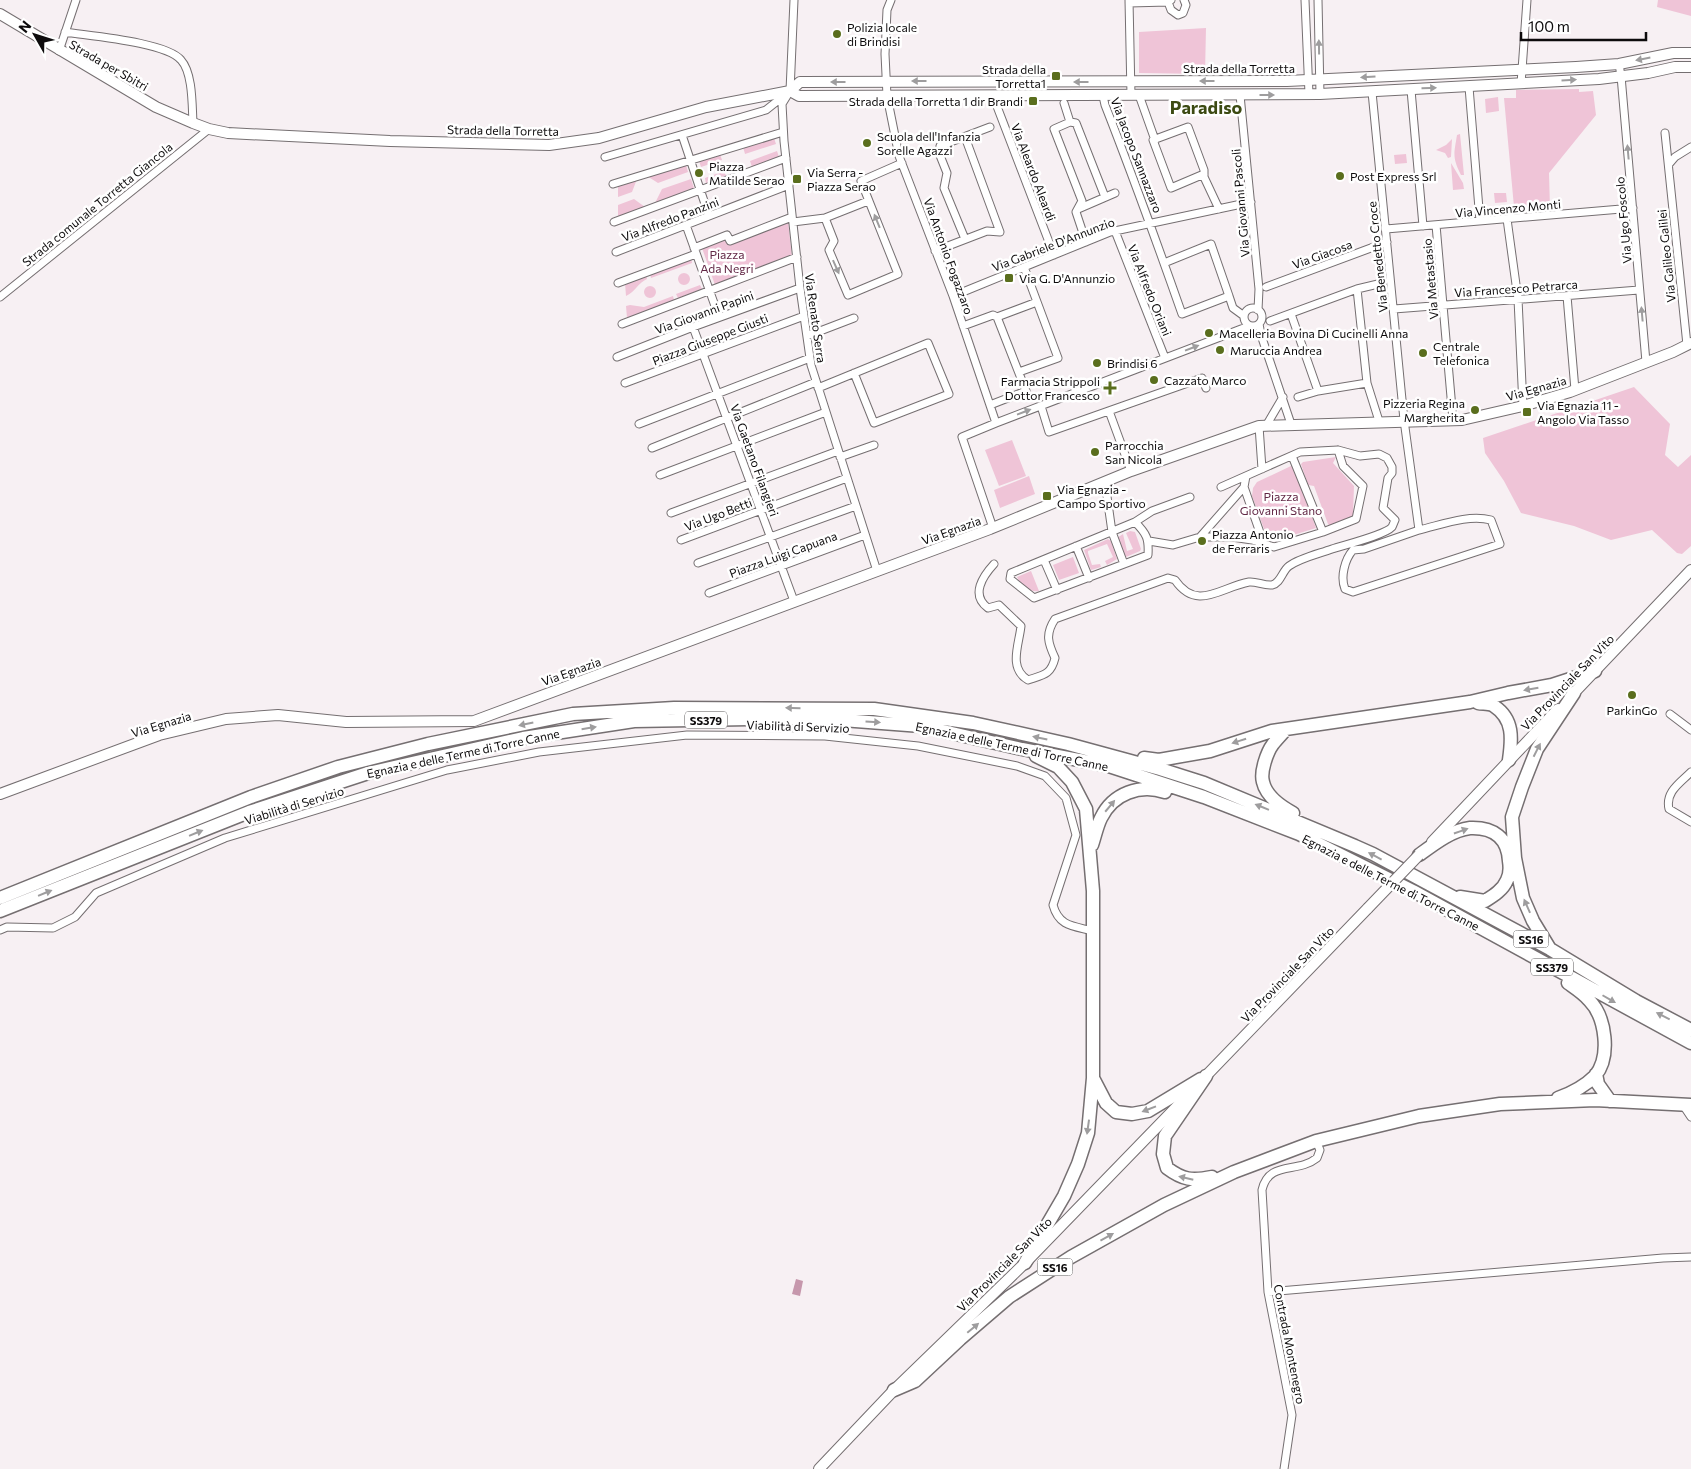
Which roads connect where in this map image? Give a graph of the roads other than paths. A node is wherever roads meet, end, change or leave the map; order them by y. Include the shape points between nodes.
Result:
1 (76, 0) edge
2 (794, 0) edge
3 (891, 0) edge
4 (1184, 0) edge
5 (1304, 0) edge
6 (1318, 0) edge
7 (1527, 0) edge
8 (1169, 1) edge
9 (1129, 2) edge
10 (0, 14) edge
11 (65, 32) junction
12 (59, 50) junction
13 (1691, 53) edge
14 (1619, 64) junction
15 (1521, 68) junction
16 (1691, 68) edge
17 (1622, 76) junction
18 (1308, 80) junction
19 (1320, 80) junction
20 (887, 81) junction
21 (1130, 82) junction
22 (1521, 84) junction
23 (1470, 87) junction
24 (1411, 90) junction
25 (790, 91) junction
26 (1372, 92) junction
27 (1309, 94) junction
28 (1320, 94) junction
29 (1135, 95) junction
30 (1240, 95) junction
31 (886, 96) junction
32 (993, 96) junction
33 (1102, 96) junction
34 (1064, 103) dead end
35 (1070, 122) junction
36 (193, 124) junction
37 (990, 127) dead end
38 (209, 129) junction
39 (784, 132) junction
40 (1666, 133) dead end
41 (682, 135) junction
42 (965, 137) junction
43 (1155, 140) junction
44 (1691, 147) edge
45 (606, 157) dead end
46 (786, 158) junction
47 (691, 160) junction
48 (902, 163) junction
49 (1670, 164) junction
50 (1204, 174) junction
51 (613, 184) dead end
52 (789, 185) junction
53 (700, 189) junction
54 (1115, 193) dead end
55 (1105, 197) junction
56 (868, 201) junction
57 (1251, 202) junction
58 (1633, 208) junction
59 (1078, 209) junction
60 (1219, 209) junction
61 (709, 216) junction
62 (824, 218) junction
63 (1507, 219) junction
64 (793, 220) junction
65 (1480, 221) junction
66 (614, 222) dead end
67 (1150, 223) junction
68 (686, 225) junction
69 (1436, 225) junction
70 (1423, 226) junction
71 (1386, 229) junction
72 (1114, 231) junction
73 (965, 240) junction
74 (1086, 242) junction
75 (1387, 242) junction
76 (935, 250) junction
77 (695, 251) junction
78 (616, 252) dead end
79 (1054, 255) junction
80 (797, 258) junction
81 (1164, 262) junction
82 (1024, 267) junction
83 (618, 283) dead end
84 (1378, 284) dead end
85 (1266, 287) dead end
86 (800, 288) junction
87 (710, 290) junction
88 (1357, 290) junction
89 (1639, 290) junction
90 (952, 296) junction
91 (1229, 296) junction
92 (1567, 296) junction
93 (0, 297) edge
94 (1518, 299) junction
95 (1037, 302) junction
96 (1444, 305) junction
97 (1394, 309) junction
98 (1258, 310) junction
99 (1291, 314) junction
100 (804, 316) junction
101 (1244, 316) junction
102 (720, 317) junction
103 (997, 317) junction
104 (854, 318) dead end
105 (1270, 321) dead end
106 (622, 324) dead end
107 (1259, 324) junction
108 (693, 326) junction
109 (963, 326) junction
110 (1250, 326) junction
111 (806, 336) junction
112 (1689, 344) edge
113 (703, 354) junction
114 (617, 357) dead end
115 (810, 358) junction
116 (1166, 358) junction
117 (1646, 362) junction
118 (1019, 372) junction
119 (854, 373) junction
120 (1367, 382) junction
121 (625, 384) dead end
122 (817, 385) junction
123 (1206, 388) dead end
124 (1575, 390) junction
125 (1318, 391) junction
126 (718, 394) junction
127 (1283, 397) junction
128 (1298, 397) dead end
129 (990, 405) junction
130 (1041, 406) junction
131 (1524, 406) junction
132 (1109, 411) junction
133 (826, 412) junction
134 (727, 418) junction
135 (1404, 420) junction
136 (1453, 420) junction
137 (1379, 421) junction
138 (996, 423) junction
139 (639, 424) dead end
140 (1291, 424) junction
141 (1262, 426) junction
142 (874, 445) dead end
143 (737, 446) junction
144 (652, 448) dead end
145 (1338, 450) junction
146 (839, 454) junction
147 (1292, 456) junction
148 (1262, 469) junction
149 (1131, 471) junction
150 (660, 475) dead end
151 (1246, 476) junction
152 (847, 478) junction
153 (1105, 482) junction
154 (751, 483) junction
155 (1221, 487) dead end
156 (1244, 487) junction
157 (1190, 497) dead end
158 (856, 506) junction
159 (761, 510) junction
160 (671, 513) dead end
161 (1135, 522) junction
162 (993, 528) junction
163 (1419, 530) junction
164 (1112, 532) junction
165 (1323, 532) junction
166 (865, 535) junction
167 (770, 536) junction
168 (1200, 537) junction
169 (681, 540) dead end
170 (1149, 541) junction
171 (1264, 544) junction
172 (1076, 546) junction
173 (1044, 560) junction
174 (698, 563) dead end
175 (994, 564) dead end
176 (1124, 564) junction
177 (782, 567) junction
178 (1691, 570) edge
179 (877, 571) junction
180 (1089, 578) junction
181 (1057, 590) junction
182 (709, 593) dead end
183 (794, 601) junction
184 (1594, 671) junction
185 (1574, 693) junction
186 (1470, 702) junction
187 (1670, 714) dead end
188 (1286, 730) junction
189 (1691, 730) edge
190 (1068, 744) junction
191 (1022, 749) junction
192 (1509, 760) junction
193 (1691, 772) edge
194 (0, 794) edge
195 (1250, 815) junction
196 (1691, 822) edge
197 (1355, 846) junction
198 (1090, 850) junction
199 (1419, 855) junction
200 (1425, 882) junction
201 (0, 898) edge
202 (0, 911) edge
203 (1475, 925) junction
204 (0, 930) edge
205 (1093, 931) junction
206 (1550, 949) junction
207 (1691, 1030) edge
208 (1691, 1043) edge
209 (1596, 1074) junction
210 (1206, 1076) junction
211 (1093, 1078) junction
212 (1610, 1100) junction
213 (1547, 1102) junction
214 (1687, 1105) edge
215 (1691, 1117) edge
216 (1316, 1141) junction
217 (1234, 1172) junction
218 (1691, 1257) edge
219 (1025, 1263) junction
220 (1268, 1292) junction
221 (894, 1390) junction
222 (819, 1469) edge
223 (1284, 1469) edge

1 - 11 street
2 - 25 street
3 - 20 street, Via Antonio Fogazzaro via 887,10
4 - 8 street via 1185,10 1178,15 1171,10
5 - 18 street
19 -> 6 street
7 - 15 street
8 - 9 street
9 - 21 street
10 - 12 street, Strada per Sbitri
11 - 12 street
11 - 36 street via 130,42 172,53 188,72
12 - 36 street, Strada per Sbitri via 156,107
13 -> 14 street, Strada della Torretta via 1673,53
14 - 15 street, Strada della Torretta
14 - 17 street, Via Ugo Foscolo
15 -> 19 street, Strada della Torretta
15 - 22 street
16 - 17 street, Strada della Torretta via 1675,67
22 -> 17 street, Strada della Torretta
58 -> 17 street, Via Ugo Foscolo
18 - 19 street, Strada della Torretta
18 -> 21 street, Strada della Torretta
18 - 27 street
19 - 28 street
21 -> 20 street, Strada della Torretta
20 -> 25 street, Strada della Torretta via 800,82
20 - 31 street, Via Antonio Fogazzaro
21 - 29 street
22 - 23 street, Strada della Torretta
24 -> 23 street, Strada della Torretta
23 - 65 street
24 - 26 street, Strada della Torretta
24 - 70 street
25 - 31 street, Strada della Torretta via 799,96
25 - 38 street, Strada della Torretta via 706,107 599,138 549,145 390,141 228,133
25 - 39 street, Via Renato Serra via 782,104
25 - 41 street, Strada della Torretta via 766,110
26 - 28 street, Strada della Torretta
26 - 71 street, Via Benedetto Croce
27 - 28 street, Strada della Torretta
30 -> 27 street, Strada della Torretta
29 - 30 street, Strada della Torretta
29 - 33 street, Strada della Torretta
29 - 43 street
30 - 57 street, Via Giovanni Pascoli
31 - 32 street, Strada della Torretta
31 - 48 street, Via Antonio Fogazzaro
32 - 33 street, Strada della Torretta
32 - 79 street, Via Aleardo Aleardi
33 - 67 street, Via Jacopo Sannazzaro
34 - 35 street
35 - 55 street via 1076,123
35 - 59 street via 1054,129 1082,200
36 - 38 street, Strada per Sbitri
37 - 42 street
38 - 93 street, Strada comunale Torretta Giancola
39 - 46 street, Via Renato Serra
39 - 47 street
40 - 49 street, Via Galileo Galilei
41 - 45 street, Strada della Torretta
41 - 47 street
42 - 73 street via 940,146 939,153 946,173 944,188
42 - 73 street via 1000,232 987,231
43 - 50 street via 1188,127
43 - 50 street via 1171,188
44 - 49 street
46 - 52 street, Via Renato Serra
46 - 53 street
47 - 51 street
47 - 53 street
48 - 56 street via 861,181
48 - 76 street, Via Antonio Fogazzaro
49 - 112 street, Via Galileo Galilei
50 - 60 street
52 - 61 street, Via Alfredo Panzini
52 - 64 street, Via Renato Serra
53 - 61 street
53 - 66 street
54 - 55 street
55 - 59 street
56 - 62 street
62 -> 56 street via 834,241 828,250 848,294 898,274
57 - 60 street, Via Gabriele D'Annunzio
57 - 98 street, Via Giovanni Pascoli
58 - 63 street, Via Vincenzo Monti
58 - 89 street, Via Ugo Foscolo
59 - 74 street via 1076,212
60 - 67 street, Via Gabriele D'Annunzio
61 - 68 street, Via Alfredo Panzini
62 - 64 street
63 - 65 street, Via Vincenzo Monti
63 - 94 street
64 - 77 street via 730,241 727,235
64 - 80 street, Via Renato Serra
65 - 69 street, Via Vincenzo Monti
67 - 72 street, Via Gabriele D'Annunzio
67 - 81 street, Via Jacopo Sannazzaro
68 - 77 street
68 - 78 street, Via Alfredo Panzini
69 - 70 street, Via Vincenzo Monti
69 - 96 street, Via Metastasio
70 - 71 street, Via Vincenzo Monti
71 - 75 street, Via Benedetto Croce
72 - 74 street, Via Gabriele D'Annunzio
72 - 116 street, Via Alfredo Oriani
73 - 76 street
74 - 79 street, Via Gabriele D'Annunzio
75 - 85 street, Via Giacosa
75 - 97 street, Via Benedetto Croce
76 - 90 street, Via Antonio Fogazzaro
77 - 83 street
77 - 87 street
79 - 82 street, Via Gabriele D'Annunzio
80 - 86 street, Via Renato Serra
80 - 87 street
81 - 91 street via 1211,244
81 - 91 street, Via Jacopo Sannazzaro via 1182,314
82 - 90 street, Via Gabriele D'Annunzio
82 - 95 street
84 - 88 street
86 - 100 street, Via Renato Serra
86 - 102 street, Via Giovanni Papini
87 - 102 street
87 - 106 street
88 - 99 street
88 - 120 street
89 - 92 street, Via Francesco Petrarca
117 -> 89 street, Via Ugo Foscolo
90 - 109 street, Via Antonio Fogazzaro
91 - 101 street via 1233,308
92 - 94 street, Via Francesco Petrarca
92 - 124 street
94 - 96 street, Via Francesco Petrarca
94 - 131 street
95 - 103 street
95 - 118 street via 1058,358
96 - 97 street, Via Francesco Petrarca
96 - 136 street, Via Metastasio
97 - 135 street, Via Benedetto Croce
98 - 101 street via 1248,310
98 - 107 street via 1262,316
99 - 105 street
99 - 125 street
100 - 111 street, Via Renato Serra
100 - 113 street, Piazza Giuseppe Giusti
101 - 110 street
102 - 108 street, Via Giovanni Papini
103 - 109 street via 994,315
103 - 118 street
104 - 111 street
107 - 110 street
107 - 127 street
108 - 113 street, Via Gaetano Filangieri
108 - 114 street, Via Giovanni Papini
109 - 129 street, Via Antonio Fogazzaro
116 -> 110 street
111 - 115 street, Via Renato Serra
112 - 117 street, Via Egnazia
113 - 121 street, Piazza Giuseppe Giusti
113 - 126 street, Via Gaetano Filangieri
115 - 122 street, Via Renato Serra
115 - 126 street
116 - 130 street
117 - 124 street, Via Egnazia
118 - 129 street via 1026,392
119 - 119 street via 874,423 948,394 928,343
119 - 122 street
120 - 125 street
120 - 137 street
122 - 133 street, Via Renato Serra
122 - 134 street
123 - 132 street via 1202,378
124 - 131 street, Via Egnazia
125 - 128 street
126 - 134 street, Via Gaetano Filangieri
126 - 139 street
127 - 140 street
127 - 141 street
129 - 138 street, Via Antonio Fogazzaro
130 - 132 street via 1049,432
138 -> 130 street
131 - 136 street, Via Egnazia
132 - 149 street
133 - 143 street
133 - 146 street, Via Renato Serra
134 - 143 street, Via Gaetano Filangieri
134 - 144 street
135 - 136 street, Via Egnazia
135 - 137 street, Via Egnazia
135 - 163 street, Via Benedetto Croce
137 - 140 street, Via Egnazia
138 - 162 street via 962,438
140 - 141 street, Via Egnazia
141 - 148 street
141 - 149 street, Via Egnazia
142 - 146 street
143 - 150 street
143 - 154 street, Via Gaetano Filangieri
145 - 147 street via 1300,452
145 - 165 street via 1343,466 1363,486 1356,519
145 - 175 street via 1360,456 1379,454 1388,458 1392,473 1388,478 1383,508 1395,520 1386,532 1291,564 1273,585 1252,581 1200,597 1190,595 1175,580 1168,578 1055,619 1048,642 1055,658 1053,668 1028,680 1022,677 1014,661 1021,626 999,605 988,608 983,604 979,591 983,576
146 - 152 street, Via Renato Serra
146 - 154 street
147 - 148 street
147 - 165 street
148 - 151 street
149 - 153 street, Via Egnazia
151 - 155 street
151 - 156 street
152 - 158 street, Via Renato Serra
152 - 159 street, Via Ugo Betti
153 - 162 street, Via Egnazia
153 - 164 street
154 - 159 street, Via Gaetano Filangieri
154 - 160 street
156 - 168 street
156 - 171 street
157 - 161 street via 1152,511
158 - 166 street, Via Renato Serra
158 - 167 street, Piazza Luigi Capuana
159 - 167 street, Via Gaetano Filangieri
159 - 169 street, Via Ugo Betti
161 - 164 street
161 - 170 street
162 - 179 street, Via Egnazia
163 - 163 street via 1353,550 1346,560 1345,589 1353,592 1500,544 1490,520 1482,518
164 - 172 street
164 - 176 street
165 - 171 street via 1274,546
166 - 177 street, Piazza Luigi Capuana
166 - 179 street, Via Renato Serra
167 - 174 street, Piazza Luigi Capuana
167 - 177 street, Via Gaetano Filangieri
168 - 170 street via 1172,545
168 - 171 street via 1232,537
170 - 176 street via 1148,556
172 - 173 street
172 - 180 street
173 - 181 street
173 - 181 street via 1011,573 1010,579 1034,598
176 - 180 street
177 - 182 street, Piazza Luigi Capuana
177 - 183 street, Via Gaetano Filangieri
178 - 184 street, Via Provinciale San Vito
179 - 183 street, Via Egnazia
180 - 181 street
183 - 194 street, Via Egnazia via 474,721 346,722 278,715 226,719 159,735
184 - 185 street, Via Provinciale San Vito
184 -> 186 highway via 1552,686
185 - 192 street, Via Provinciale San Vito
206 -> 185 highway via 1523,898 1515,858 1512,817 1537,749
186 - 188 highway
186 - 192 highway via 1493,705 1508,720 1512,740
187 - 189 street
188 -> 190 highway via 1272,731 1210,751 1159,760
188 - 197 highway via 1272,745 1264,763 1263,782 1282,807
197 -> 190 highway, Egnazia e delle Terme di Torre Canne / SS379 via 1204,783
190 -> 201 highway, Egnazia e delle Terme di Torre Canne / SS379 via 973,723 874,709 674,708 573,714 428,744 338,768 251,797
191 - 195 highway, Egnazia e delle Terme di Torre Canne / SS379 via 1109,766
191 - 198 highway via 1058,767 1072,782 1086,809
202 -> 191 highway, Egnazia e delle Terme di Torre Canne / SS379 via 267,806 368,773 522,738 634,721 816,718 921,726
192 - 199 street, Via Provinciale San Vito
193 - 196 street via 1670,792 1668,803 1669,809
198 -> 195 highway via 1101,817 1114,800 1132,790 1154,788 1239,816
195 - 203 highway, Egnazia e delle Terme di Torre Canne / SS379 via 1307,838
200 -> 197 highway, Egnazia e delle Terme di Torre Canne / SS16
198 - 205 highway
199 -> 200 highway via 1438,841 1472,828 1496,833 1508,850 1510,866 1507,881 1485,901 1462,898
199 - 210 street, Via Provinciale San Vito, bridge
200 - 206 highway, Egnazia e delle Terme di Torre Canne / SS16
203 -> 208 highway, Egnazia e delle Terme di Torre Canne / SS379
203 - 209 highway via 1481,932 1559,976 1590,1000 1603,1025 1605,1051
204 - 205 street, Viabilità di Servizio via 7,927 53,928 75,918 96,893 225,838 447,770 539,752 696,735 825,736 918,746 1017,766 1044,776 1066,798 1076,835 1053,905 1056,916 1067,925
205 - 211 highway
207 -> 206 highway, Egnazia e delle Terme di Torre Canne / SS16
209 - 212 highway via 1598,1084
209 - 213 highway via 1576,1091
210 -> 211 highway via 1148,1112 1132,1114 1116,1112 1106,1103
217 -> 210 highway via 1197,1180 1180,1177 1166,1168 1163,1154 1165,1136
210 - 219 street, Via Provinciale San Vito
211 -> 219 highway via 1088,1133 1078,1164 1064,1196
212 - 213 highway, SS16
212 - 214 highway, SS16
213 - 216 highway, SS16 via 1500,1104 1419,1116
214 - 215 street
216 - 217 highway, SS16
216 - 220 street, Contrada Montenegro via 1320,1150 1312,1162 1269,1174 1264,1181
221 -> 217 highway, SS16 via 915,1381 1010,1297 1071,1257 1164,1205
218 - 220 street
219 - 221 street, Via Provinciale San Vito
220 - 223 street, Contrada Montenegro via 1292,1415
221 - 222 street, Via Provinciale San Vito

